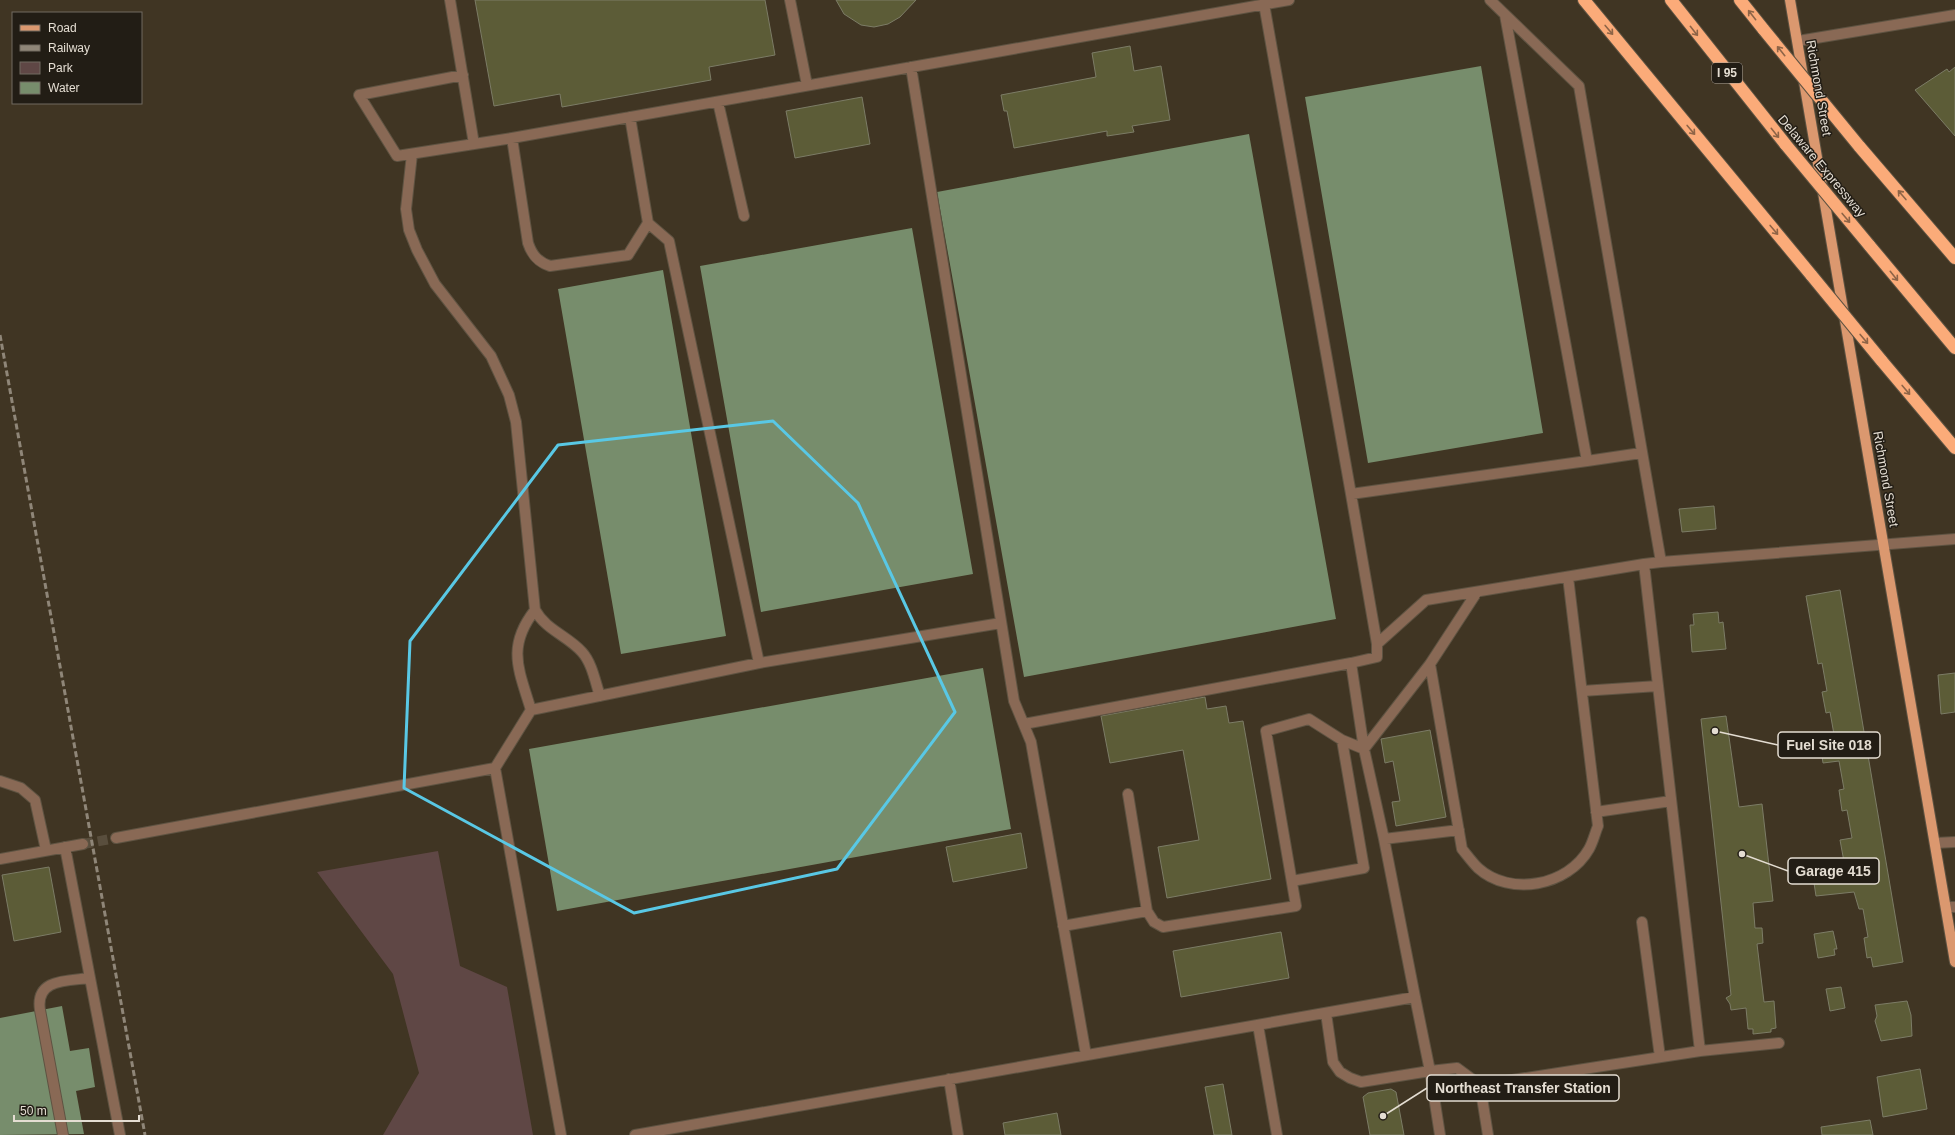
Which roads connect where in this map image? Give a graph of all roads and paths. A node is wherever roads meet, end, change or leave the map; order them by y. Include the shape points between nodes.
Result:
1 (450, 0) edge
2 (790, 0) edge
3 (1290, 0) edge
4 (1490, 0) edge
5 (1584, 0) edge
6 (1671, 0) edge
7 (1740, 0) edge
8 (1790, 0) edge
9 (1264, 4) junction
10 (1505, 15) junction
11 (1955, 15) edge
12 (1798, 41) junction
13 (911, 67) junction
14 (462, 75) junction
15 (806, 85) junction
16 (718, 102) junction
17 (630, 117) junction
18 (512, 138) junction
19 (474, 144) junction
20 (412, 154) junction
21 (744, 216) dead end
22 (648, 223) junction
23 (1928, 225) junction
24 (1955, 252) edge
25 (1955, 258) edge
26 (1955, 348) edge
27 (1955, 448) edge
28 (1641, 454) junction
29 (1587, 461) junction
30 (1351, 494) junction
31 (1955, 539) edge
32 (1884, 546) junction
33 (1661, 562) junction
34 (1644, 564) junction
35 (1568, 576) junction
36 (1477, 592) junction
37 (535, 610) junction
38 (1001, 624) junction
39 (1377, 644) junction
40 (759, 663) junction
41 (1352, 663) junction
42 (1430, 664) junction
43 (1658, 686) junction
44 (1582, 691) junction
45 (600, 696) junction
46 (531, 710) junction
47 (1024, 724) junction
48 (1342, 740) junction
49 (1364, 749) junction
50 (495, 768) junction
51 (0, 781) edge
52 (1128, 794) dead end
53 (1672, 801) junction
54 (1596, 812) junction
55 (1458, 830) junction
56 (116, 838) tunnel mouth
57 (1384, 839) junction
58 (1955, 842) edge
59 (1935, 843) junction
60 (83, 844) tunnel mouth
61 (65, 847) junction
62 (46, 850) junction
63 (0, 859) edge
64 (1292, 880) junction
65 (1950, 907) edge
66 (1147, 911) junction
67 (1642, 922) dead end
68 (1063, 926) junction
69 (1955, 962) edge
70 (90, 978) junction
71 (1414, 997) junction
72 (1326, 1013) junction
73 (1258, 1025) junction
74 (1779, 1043) dead end
75 (1700, 1051) junction
76 (1086, 1055) junction
77 (1660, 1057) junction
78 (1430, 1071) junction
79 (949, 1079) junction
80 (1480, 1085) junction
81 (63, 1135) edge
82 (120, 1135) edge
83 (561, 1135) edge
84 (635, 1135) edge
85 (958, 1135) edge
86 (1277, 1135) edge
87 (1440, 1135) edge
88 (1488, 1135) edge

1 - 14 street
2 - 15 street
3 - 9 street
4 - 10 street
5 -> 27 highway, bridge
6 -> 26 highway, Delaware Expressway / I 95, bridge via 1786,145
23 -> 7 highway, bridge via 1859,146
8 - 12 main road, Richmond Street
9 - 13 street
9 - 30 street
10 - 28 street via 1580,86
10 - 29 street
11 - 12 street
12 - 32 main road, Richmond Street
13 - 15 street
13 - 38 street
14 - 19 street
14 - 20 street via 359,95 397,156
15 - 16 street
16 - 17 street
16 - 21 street
17 - 18 street
17 - 22 street
18 - 19 street
18 - 22 street via 528,243 531,251 542,263 550,266 628,255
19 - 20 street
20 - 37 street via 406,210 409,230 417,250 435,284 491,356 509,395 516,422
22 - 40 street via 669,241
23 - 24 highway
23 - 25 highway
28 - 29 street
28 - 33 street
29 - 30 street
30 - 39 street
31 - 32 street
32 - 33 street
32 - 59 main road, Richmond Street
33 - 34 street
34 - 35 street
34 - 43 street
35 - 36 street
35 - 44 street
36 - 39 street via 1426,600
36 - 42 street
37 - 45 street via 539,618 583,653 590,664
37 - 46 street via 526,621 516,654
38 - 40 street
38 - 47 street via 1014,701
39 - 41 street via 1377,657
40 - 45 street
41 - 47 street
41 - 49 street
42 - 49 street
42 - 55 street
43 - 44 street
43 - 53 street
44 - 54 street
45 - 46 street
46 - 50 street
47 - 68 street via 1031,742
48 - 49 street
48 - 64 street via 1364,868
48 - 64 street via 1309,719 1266,731
49 - 57 street
50 - 56 street
50 - 83 street
51 - 62 street via 21,788 35,800
52 - 66 street
53 - 54 street
53 - 75 street
54 - 55 street via 1598,826 1589,849 1572,868 1550,881 1525,885 1500,881 1478,868 1462,849
55 - 57 street
57 - 71 street
58 - 59 street
59 - 65 main road, Richmond Street
60 - 61 street
61 - 62 street
61 - 70 street
62 - 63 street
64 - 66 street via 1296,906 1163,926 1154,922
65 - 69 main road, Richmond Street
66 - 68 street
67 - 77 street
68 - 76 street
70 - 81 street via 52,984 46,987 40,996 40,1010
70 - 82 street
71 - 72 street
71 - 78 street
72 - 73 street
72 - 78 street via 1333,1062 1340,1072 1350,1078 1361,1082
73 - 76 street
73 - 86 street
74 - 75 street
75 - 77 street
76 - 79 street
77 - 80 street
78 - 80 street via 1457,1068
78 - 87 street
79 - 84 street
79 - 85 street
80 - 88 street

